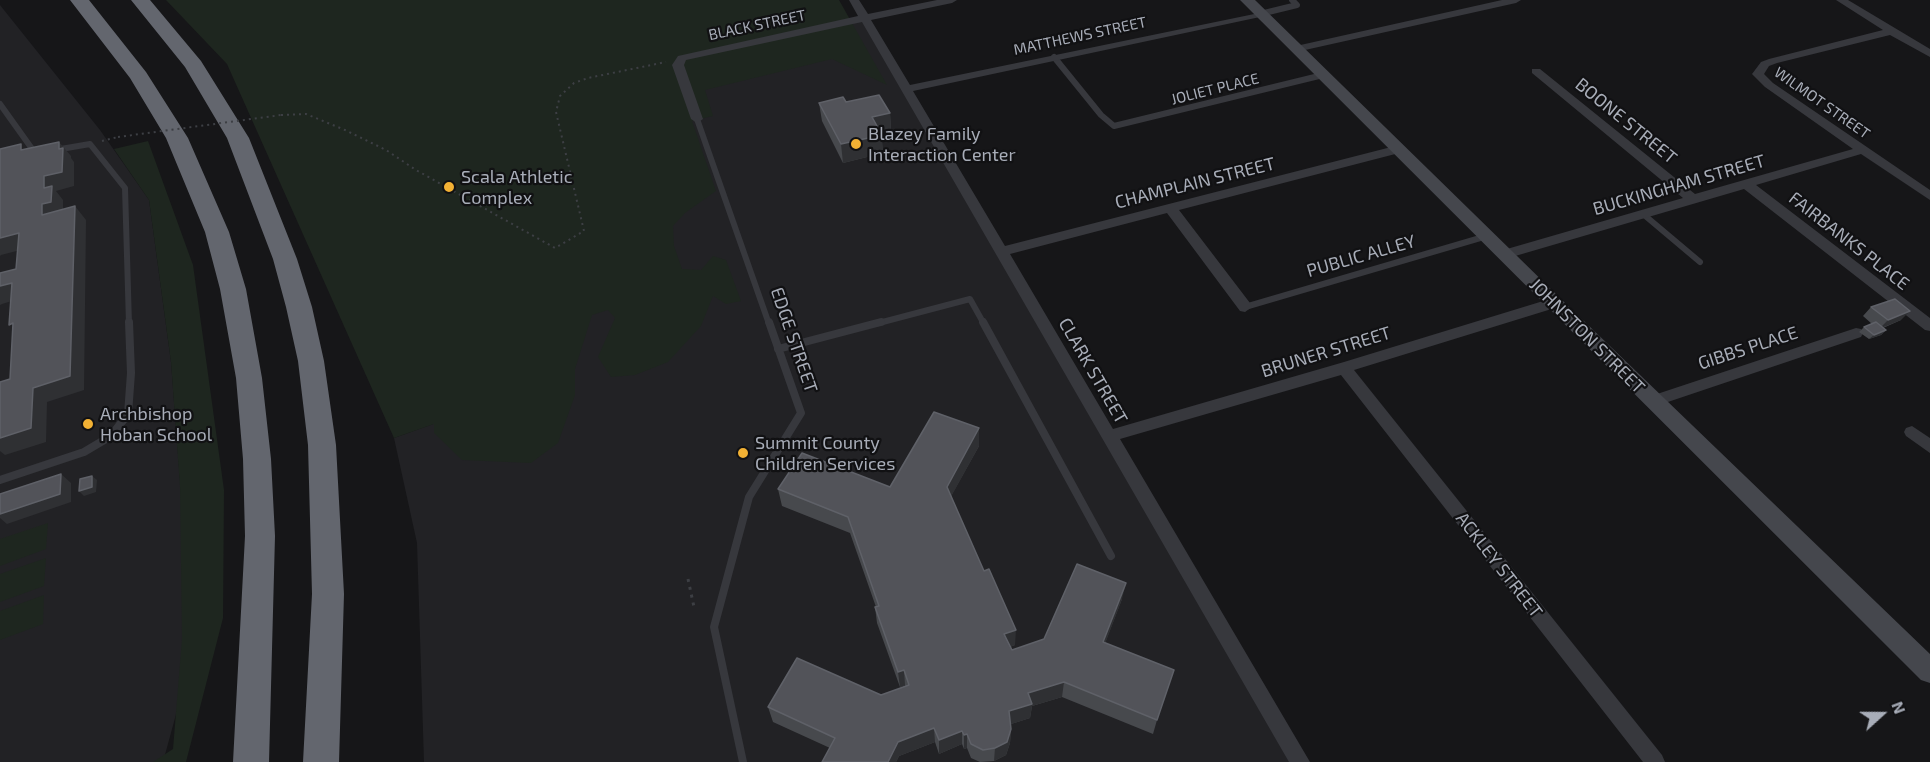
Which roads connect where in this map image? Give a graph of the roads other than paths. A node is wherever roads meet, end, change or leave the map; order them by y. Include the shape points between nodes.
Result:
1 (79, 0) edge
2 (140, 0) edge
3 (854, 0) edge
4 (952, 0) edge
5 (1292, 0) edge
6 (1516, 0) edge
7 (1841, 0) edge
8 (1253, 7) edge
9 (864, 19) junction
10 (1892, 31) junction
11 (1296, 49) junction
12 (1930, 54) edge
13 (1054, 57) junction
14 (680, 62) joint
15 (1536, 71) dead end
16 (1323, 75) junction
17 (907, 88) junction
18 (0, 104) edge
19 (697, 119) joint
20 (1399, 149) junction
21 (1862, 150) junction
22 (35, 153) junction
23 (24, 155) edge
24 (1747, 185) junction
25 (1930, 196) edge
26 (1693, 199) junction
27 (1170, 208) junction
28 (1643, 214) junction
29 (1487, 236) junction
30 (1001, 252) junction
31 (1505, 254) junction
32 (1700, 262) dead end
33 (1553, 303) junction
34 (1245, 307) joint
35 (1930, 326) edge
36 (1856, 333) dead end
37 (778, 349) junction
38 (1344, 368) junction
39 (1653, 400) junction
40 (1912, 432) dead end
41 (1109, 436) junction
42 (1930, 447) edge
43 (0, 480) edge
44 (1111, 556) dead end
45 (1930, 671) edge
46 (251, 762) edge
47 (321, 762) edge
48 (743, 762) edge
49 (1300, 762) edge
50 (1655, 762) edge

1 - 46 highway via 139,76 177,138 217,232 233,289 249,378 260,536
2 - 47 highway via 194,65 238,138 299,307 322,445 328,594
3 - 9 street, CLARK STREET
4 - 9 street, BLACK STREET
5 - 8 lane via 1298,5
6 - 11 street
7 - 10 street
8 - 11 main road, JOHNSTON STREET
8 - 13 street, MATTHEWS STREET
9 - 14 street, BLACK STREET via 693,54
9 - 17 street, CLARK STREET
10 - 12 street
10 - 21 street, WILMOT STREET via 1765,63 1758,70 1769,85
11 - 16 main road, JOHNSTON STREET
13 - 16 lane, JOLIET PLACE via 1114,126
13 - 17 street, MATTHEWS STREET
14 - 19 street, EDGE STREET
15 - 26 street, BOONE STREET
16 - 20 main road, JOHNSTON STREET
17 - 30 street, CLARK STREET
18 - 22 lane
19 - 37 lane, EDGE STREET
20 - 27 street, CHAMPLAIN STREET
20 - 29 main road, JOHNSTON STREET
21 - 24 street, BUCKINGHAM STREET
21 - 25 street, WILMOT STREET
22 - 23 lane
22 - 43 lane via 90,144 125,188 131,373 128,414 111,436 84,452
24 - 26 street, BUCKINGHAM STREET
24 - 35 street, FAIRBANKS PLACE
26 - 28 street, BUCKINGHAM STREET
27 - 30 street, CHAMPLAIN STREET
27 - 34 street
28 - 31 street, BUCKINGHAM STREET
28 - 32 lane
29 - 31 main road, JOHNSTON STREET
29 - 34 lane, PUBLIC ALLEY
30 - 41 street, CLARK STREET
31 - 33 main road, JOHNSTON STREET
33 - 38 street, BRUNER STREET
33 - 39 main road, JOHNSTON STREET
36 - 39 street, GIBBS PLACE
37 - 44 lane via 970,299
37 - 48 lane, EDGE STREET via 801,413 749,498 714,627
38 - 41 street, BRUNER STREET
38 - 50 street, ACKLEY STREET
39 - 45 main road, JOHNSTON STREET
40 - 42 street
41 - 49 street, CLARK STREET

